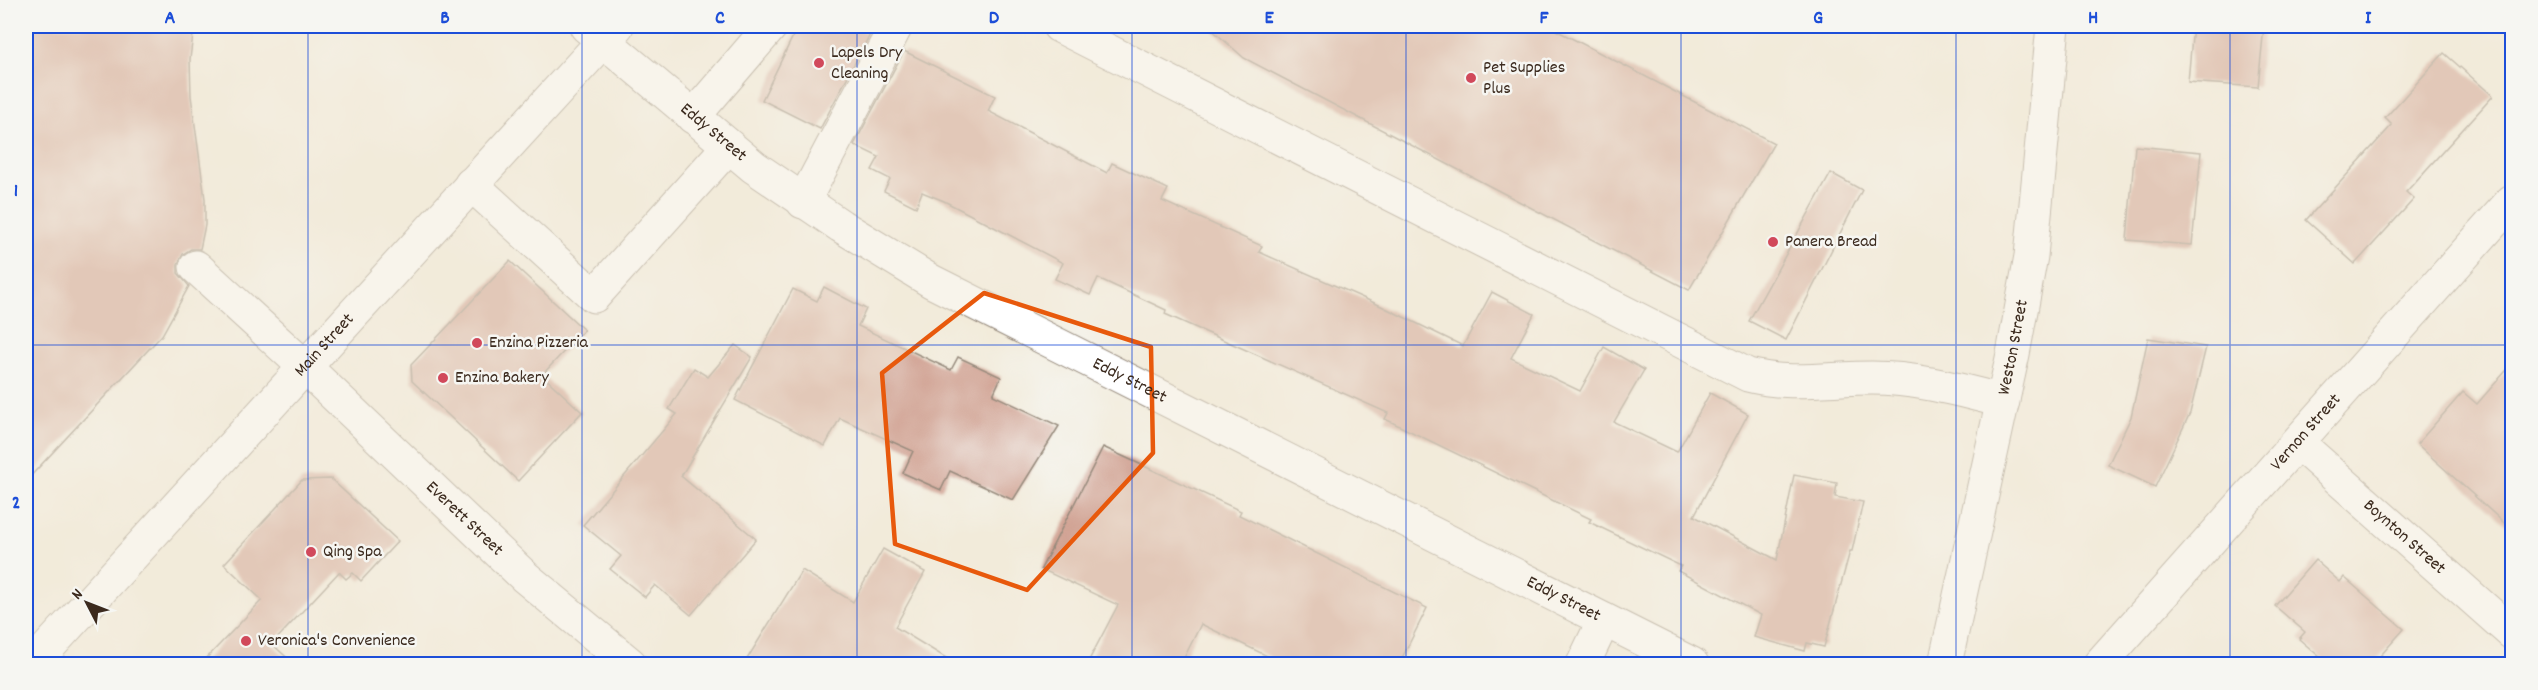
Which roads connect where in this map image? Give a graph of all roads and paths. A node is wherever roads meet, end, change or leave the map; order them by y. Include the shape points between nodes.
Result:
1 (771, 26) edge
2 (896, 26) edge
3 (1059, 26) edge
4 (2053, 26) edge
5 (601, 31) edge
6 (693, 117) junction
7 (728, 147) junction
8 (471, 184) junction
9 (2512, 201) edge
10 (803, 202) junction
11 (196, 267) dead end
12 (304, 367) junction
13 (2003, 401) junction
14 (2298, 443) junction
15 (1604, 621) junction
16 (2512, 633) edge
17 (33, 664) edge
18 (630, 664) edge
19 (1583, 664) edge
20 (1692, 664) edge
21 (1945, 664) edge
22 (2100, 664) edge

1 - 6 street
2 - 10 street
3 - 13 street via 1748,375 1785,382 1873,378 1933,383
4 - 13 street, Weston Street via 2031,256
5 - 6 street, Eddy Street
5 - 8 street, Main Street
6 - 7 street, Eddy Street
7 - 8 street via 594,296
7 - 10 street, Eddy Street
8 - 12 street, Main Street
9 - 14 street, Vernon Street
10 - 15 street, Eddy Street via 931,280
11 - 12 street, Everett Street
12 - 17 street, Main Street
12 - 18 street, Everett Street via 525,577
13 - 21 street, Weston Street
14 - 16 street, Boynton Street
14 - 22 street, Vernon Street
15 - 19 street
15 - 20 street, Eddy Street

